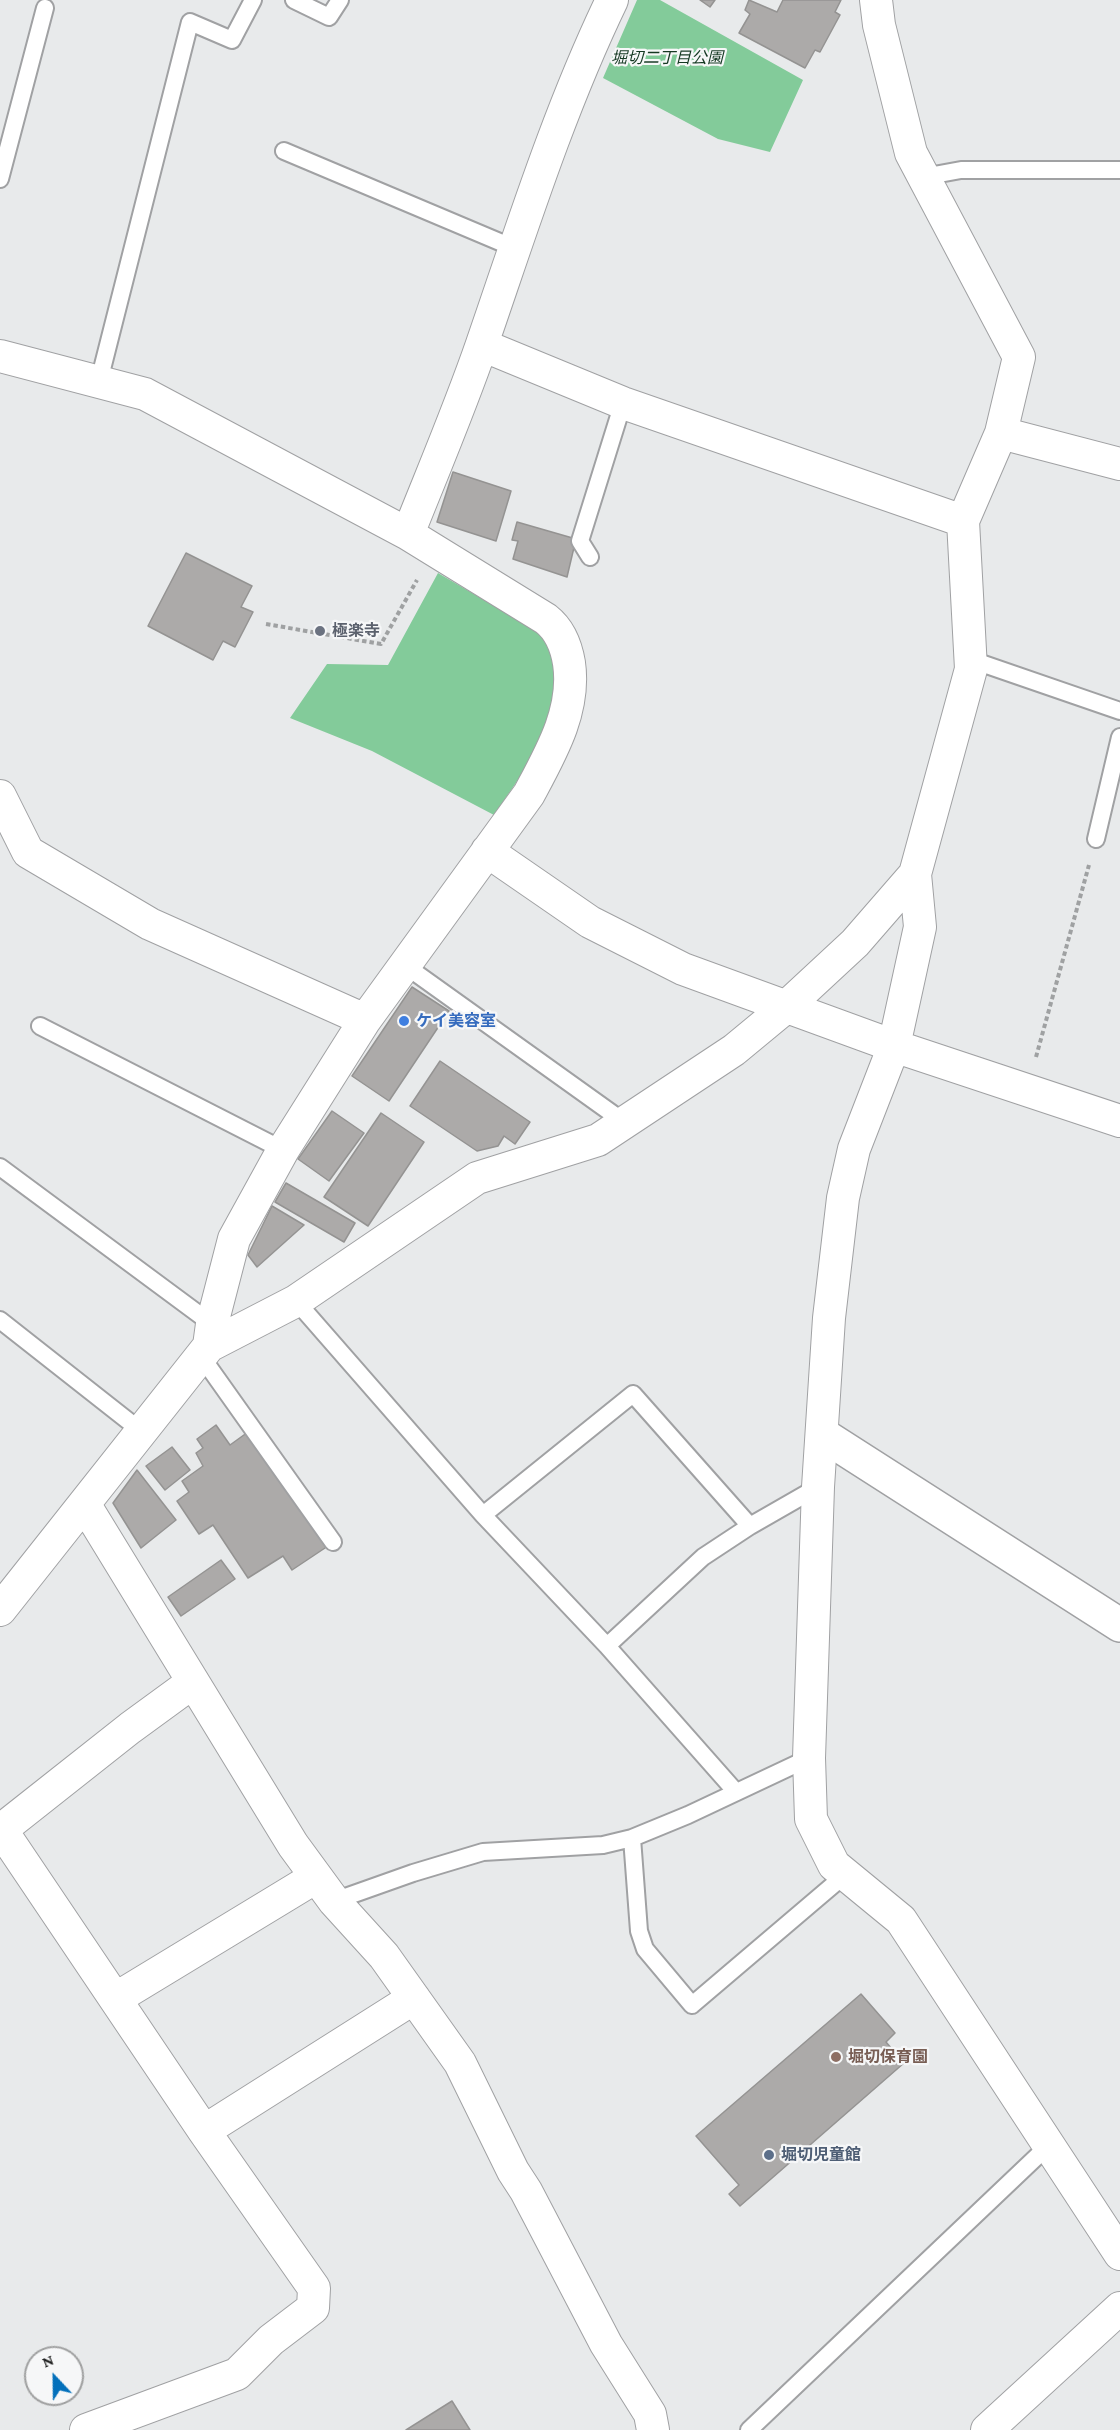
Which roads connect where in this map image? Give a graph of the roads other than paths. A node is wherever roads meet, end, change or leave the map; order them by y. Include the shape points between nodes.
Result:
1 (253, 0) edge
2 (294, 0) edge
3 (340, 0) edge
4 (612, 0) edge
5 (876, 0) edge
6 (45, 8) dead end
7 (284, 151) dead end
8 (1120, 170) edge
9 (923, 177) junction
10 (0, 179) edge
11 (514, 248) junction
12 (482, 345) junction
13 (0, 356) edge
14 (99, 381) junction
15 (623, 403) junction
16 (1001, 433) junction
17 (1120, 464) edge
18 (963, 521) junction
19 (408, 534) junction
20 (590, 557) dead end
21 (972, 660) junction
22 (1120, 711) edge
23 (1120, 736) edge
24 (0, 796) edge
25 (1096, 840) road end
26 (487, 851) junction
27 (915, 874) junction
28 (406, 966) junction
29 (786, 1007) junction
30 (365, 1020) junction
31 (40, 1026) dead end
32 (894, 1046) junction
33 (1120, 1120) edge
34 (624, 1122) junction
35 (283, 1150) junction
36 (0, 1167) edge
37 (296, 1301) junction
38 (0, 1320) edge
39 (207, 1342) junction
40 (141, 1431) junction
41 (823, 1435) junction
42 (818, 1487) junction
43 (85, 1505) junction
44 (483, 1515) junction
45 (750, 1526) junction
46 (333, 1542) dead end
47 (0, 1610) edge
48 (1120, 1625) edge
49 (607, 1646) junction
50 (193, 1682) junction
51 (809, 1758) junction
52 (736, 1792) junction
53 (1, 1829) edge
54 (632, 1838) junction
55 (846, 1874) junction
56 (325, 1889) junction
57 (414, 1998) junction
58 (115, 1999) junction
59 (204, 2131) junction
60 (1049, 2145) junction
61 (1120, 2254) edge
62 (1120, 2308) edge
63 (86, 2430) edge
64 (653, 2430) edge
65 (749, 2430) edge
66 (987, 2430) edge

1 - 14 lane via 232,40 190,22
2 - 3 lane via 329,17
4 - 11 street via 593,39
5 - 9 street via 911,153
6 - 10 lane
7 - 11 lane
8 - 9 lane via 961,170
9 - 16 street via 1019,357
11 - 12 street
12 - 15 street
12 - 19 street
13 - 14 street
14 - 19 street via 145,394
15 - 18 street
15 - 20 lane via 580,541
16 - 17 street
16 - 18 street
18 - 21 street
19 - 26 street via 556,626 567,649 572,680 566,715 529,794
21 - 22 lane
21 - 27 street
23 - 25 lane
24 - 30 street via 28,852 150,924
26 - 28 street
26 - 29 street via 590,922 683,969
27 - 29 street via 855,943
27 - 32 street via 920,927
28 - 30 street
28 - 34 lane
29 - 32 street
29 - 34 street via 734,1050
30 - 35 street
31 - 35 lane
32 - 33 street
32 - 41 street via 854,1149 843,1198 829,1318
34 - 37 street via 598,1140 477,1178
35 - 39 street via 234,1239
36 - 39 lane
37 - 39 street
37 - 44 lane
38 - 40 lane
39 - 40 street
39 - 46 lane
40 - 43 street
41 - 42 street
41 - 48 street
42 - 45 lane
42 - 51 street
43 - 47 street
43 - 50 street
44 - 45 lane via 633,1394
44 - 49 lane
45 - 49 lane via 703,1557
49 - 52 lane
50 - 53 street
50 - 56 street via 293,1845
51 - 52 lane
51 - 55 street via 811,1819 834,1865
52 - 54 lane
53 - 58 street
54 - 55 lane via 639,1931 645,1948 692,2005
54 - 56 lane via 603,1845 483,1852 413,1873
55 - 60 street via 901,1920
56 - 57 street via 384,1956
56 - 58 street
57 - 59 street
57 - 64 street via 460,2063 601,2335 650,2414
58 - 59 street
59 - 63 street via 314,2288 313,2308 271,2340 237,2374
60 - 61 street
60 - 65 lane
62 - 66 street

